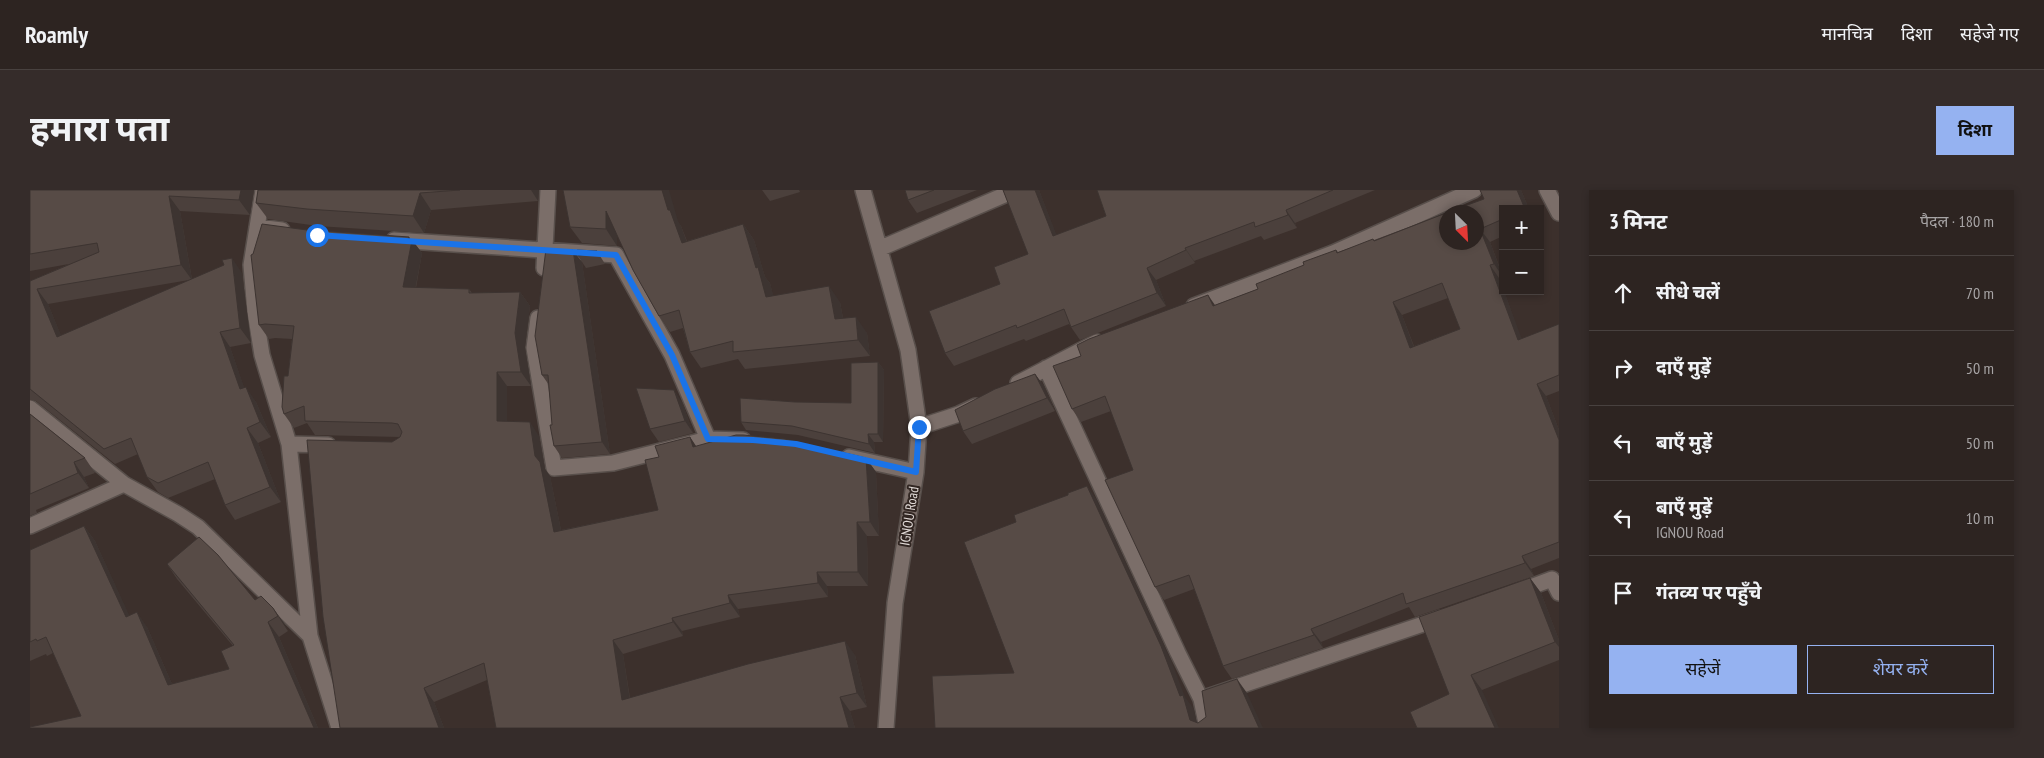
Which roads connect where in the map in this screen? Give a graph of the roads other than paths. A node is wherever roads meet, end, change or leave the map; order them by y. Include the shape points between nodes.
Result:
1 (263, 190) edge
2 (548, 190) edge
3 (863, 190) edge
4 (1016, 190) edge
5 (1474, 190) edge
6 (1547, 190) edge
7 (1559, 213) edge
8 (257, 227) junction
9 (300, 233) edge
10 (377, 239) edge
11 (881, 248) junction
12 (546, 251) junction
13 (543, 280) edge
14 (540, 299) edge
15 (1176, 312) edge
16 (1112, 336) edge
17 (1046, 368) junction
18 (1003, 391) edge
19 (985, 400) edge
20 (30, 408) edge
21 (919, 427) junction
22 (708, 439) junction
23 (760, 440) edge
24 (289, 444) junction
25 (346, 445) edge
26 (833, 453) edge
27 (916, 472) junction
28 (124, 484) junction
29 (30, 526) edge
30 (1559, 593) edge
31 (1501, 598) edge
32 (1456, 613) edge
33 (310, 636) junction
34 (1201, 699) junction
35 (339, 728) edge
36 (886, 728) edge
37 (1207, 728) edge

1 - 8 street
2 - 12 street
3 - 11 street, IGNOU Road
4 - 11 street
5 - 15 street via 1333,253
6 - 7 street
8 - 9 street
8 - 24 street via 251,265 254,312 262,355
10 - 12 street
11 - 21 street, IGNOU Road via 908,350
12 - 13 street
12 - 22 street via 616,255 672,355
14 - 22 street via 534,348 554,468 613,464
16 - 17 street
17 - 18 street
17 - 34 street
19 - 21 street via 959,414
20 - 28 street
21 - 27 street, IGNOU Road
22 - 23 street
24 - 25 street
24 - 33 street
26 - 27 street
27 - 36 street, IGNOU Road via 895,603
28 - 29 street
28 - 33 street via 198,528
30 - 31 street via 1552,578
32 - 34 street
33 - 35 street
34 - 37 street

